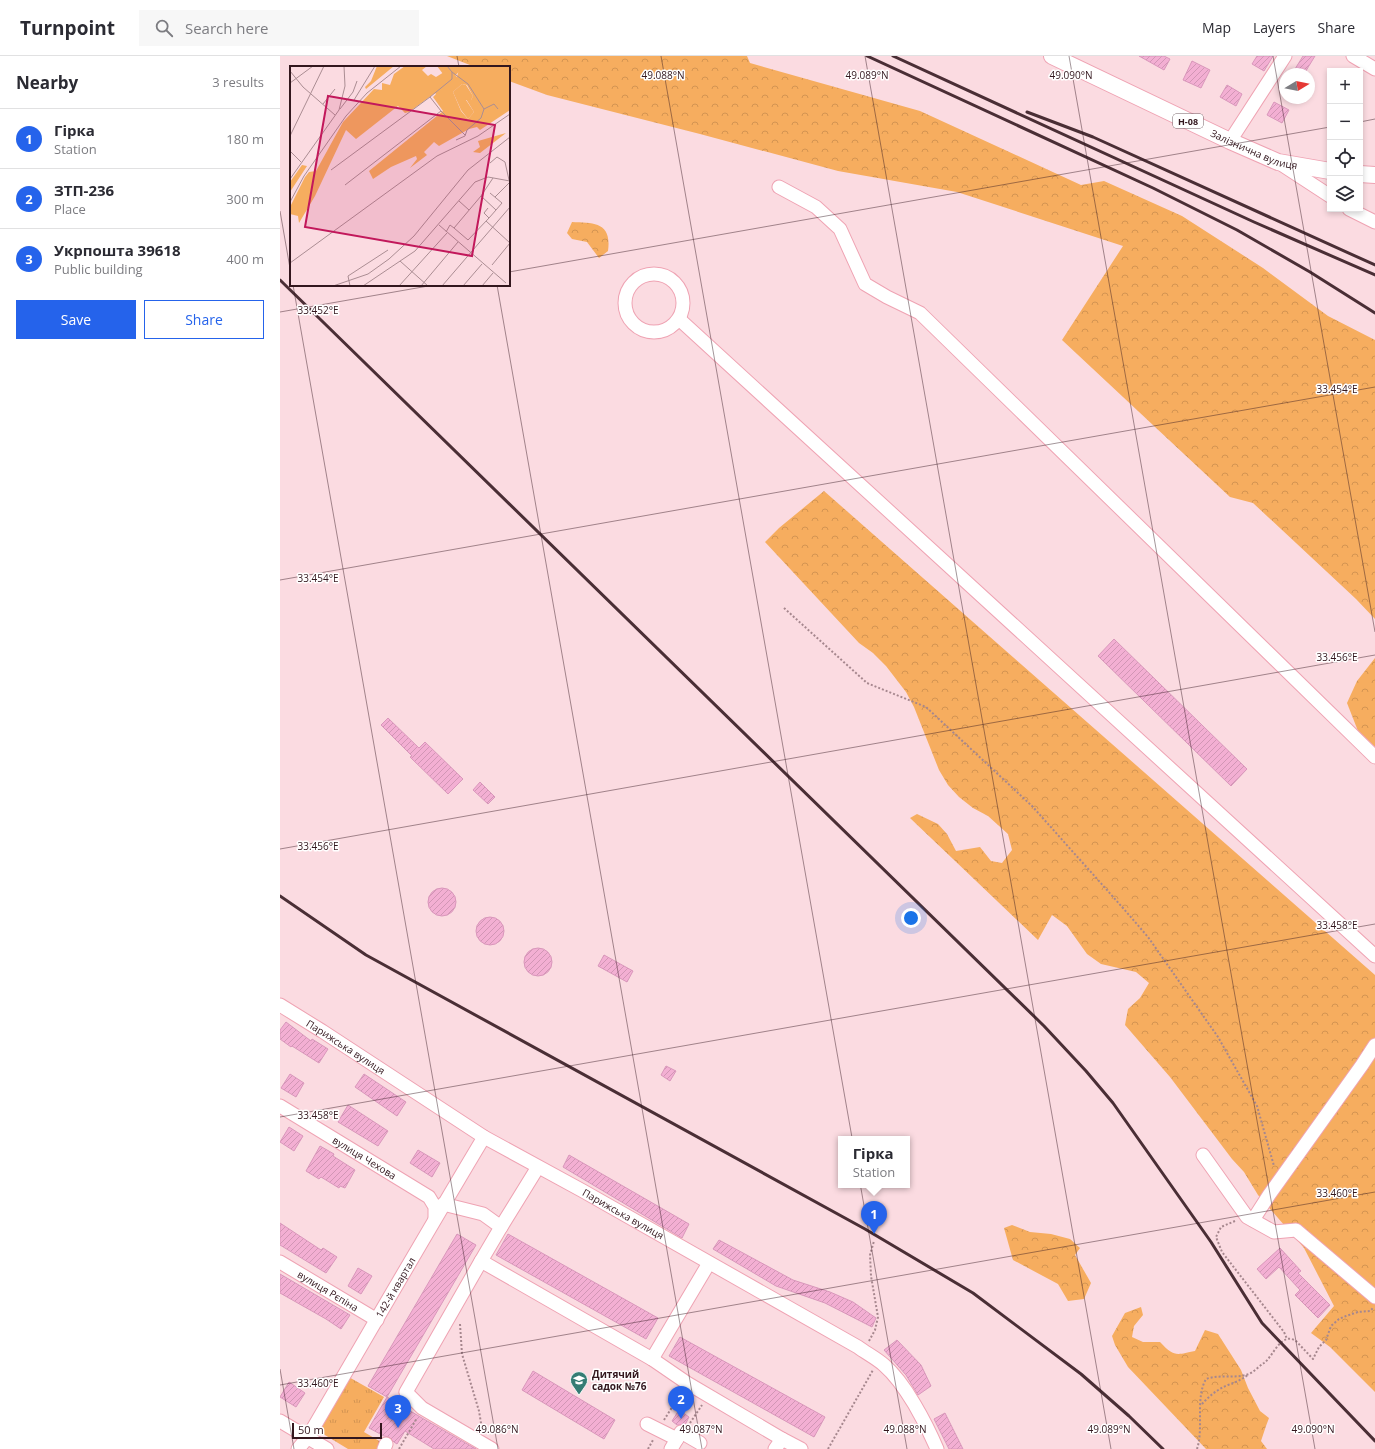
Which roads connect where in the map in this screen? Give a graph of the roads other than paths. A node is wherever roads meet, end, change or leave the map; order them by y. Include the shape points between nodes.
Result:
1 (1052, 56) edge
2 (1285, 56) edge
3 (1353, 56) edge
4 (1375, 69) edge
5 (1230, 141) junction
6 (1278, 162) junction
7 (1327, 170) edge
8 (1363, 174) edge
9 (1375, 175) edge
10 (779, 186) dead end
11 (1327, 194) edge
12 (1355, 212) edge
13 (1375, 222) edge
14 (679, 319) junction
15 (1375, 757) edge
16 (1375, 956) edge
17 (280, 1005) edge
18 (1375, 1045) edge
19 (280, 1106) edge
20 (484, 1138) junction
21 (1203, 1155) dead end
22 (538, 1167) junction
23 (444, 1204) junction
24 (435, 1218) junction
25 (1250, 1219) junction
26 (501, 1227) junction
27 (481, 1261) junction
28 (280, 1262) edge
29 (709, 1262) junction
30 (1375, 1297) edge
31 (377, 1320) junction
32 (652, 1359) junction
33 (280, 1421) edge
34 (653, 1427) road end
35 (308, 1438) junction
36 (676, 1440) edge
37 (700, 1443) dead end
38 (778, 1444) edge
39 (488, 1447) edge
40 (298, 1449) edge
41 (327, 1449) edge
42 (801, 1449) edge
43 (937, 1449) edge

1 - 5 main road, Залізнична вулиця / Н-08
2 - 5 street
3 - 4 street
5 - 6 main road, Залізнична вулиця / Н-08
6 - 7 main road, Залізнична вулиця / Н-08
6 - 11 street
8 - 9 main road
10 - 15 street via 816,207 840,228 865,284 920,313
12 - 13 street
14 - 14 street via 661,332 639,329 630,321 626,311 628,289 636,280 646,275 658,274 670,278 678,286 683,297
14 - 16 street
17 - 20 street, Парижська вулиця
18 - 25 street
19 - 24 street, вулиця Чехова via 429,1197 435,1207
20 - 22 street, Парижська вулиця
20 - 23 street, 142-й квартал
21 - 25 street
22 - 26 street
22 - 29 street, Парижська вулиця
23 - 24 street, 142-й квартал
23 - 26 street via 483,1214
24 - 31 street, 142-й квартал
25 - 30 street via 1274,1232 1296,1230
26 - 27 street
27 - 32 street
27 - 39 street via 406,1392 422,1408
28 - 31 street, вулиця Рєпіна
29 - 32 street
29 - 43 street, Парижська вулиця via 878,1360 893,1374 908,1395
31 - 35 street, 142-й квартал
32 - 38 street
33 - 35 street
34 - 36 street
35 - 40 street, 142-й квартал
35 - 41 street
36 - 37 street
38 - 42 street

